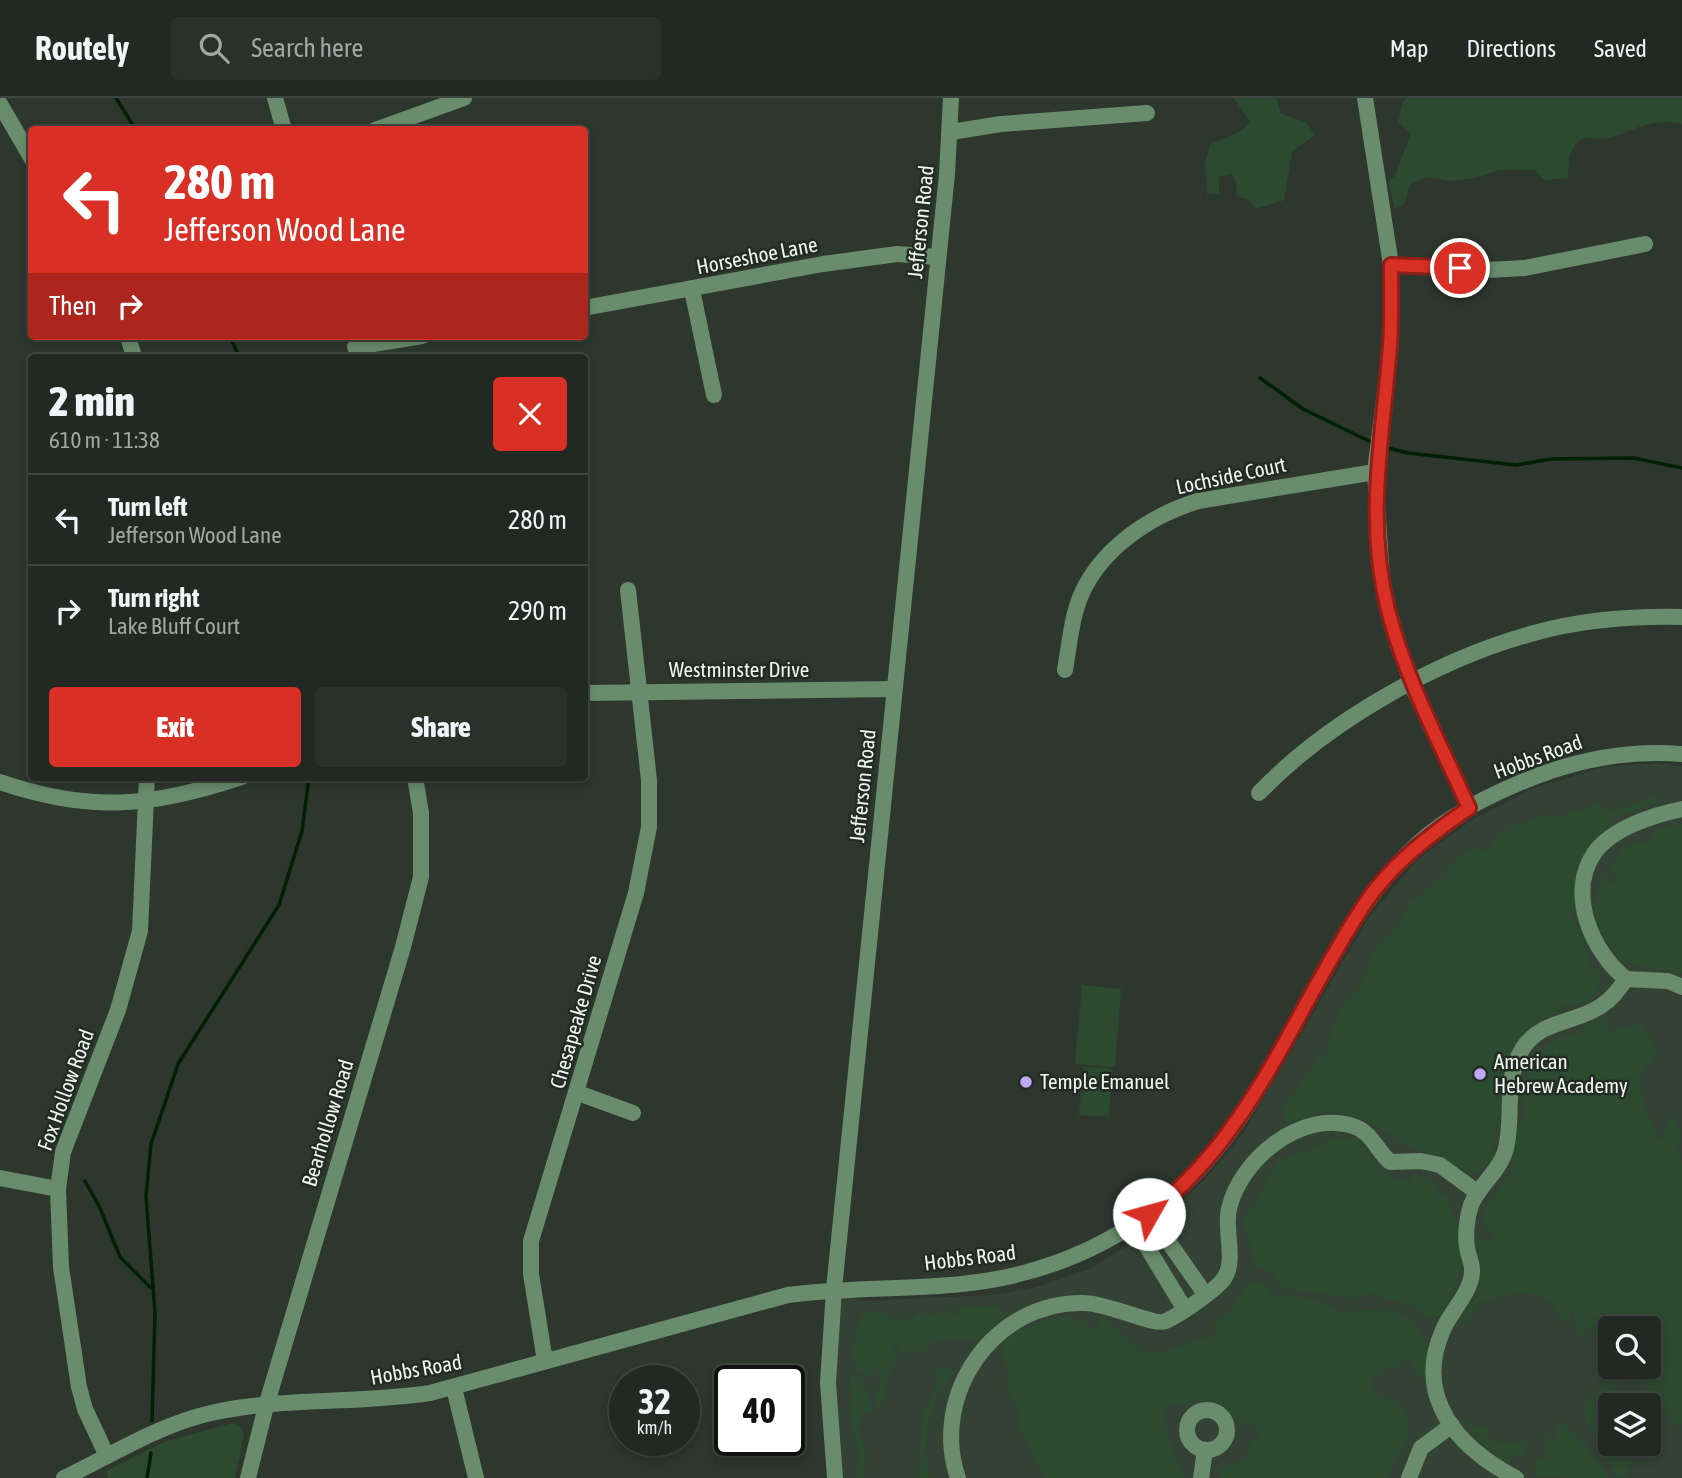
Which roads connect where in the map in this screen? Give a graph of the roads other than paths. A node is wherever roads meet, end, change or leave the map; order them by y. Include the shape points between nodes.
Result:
1 (275, 98) edge
2 (464, 98) edge
3 (951, 98) edge
4 (1365, 98) edge
5 (0, 104) edge
6 (1147, 113) dead end
7 (283, 126) edge
8 (386, 126) edge
9 (15, 130) junction
10 (951, 132) junction
11 (0, 138) edge
12 (28, 152) edge
13 (1644, 244) dead end
14 (937, 257) junction
15 (1391, 265) junction
16 (692, 290) junction
17 (588, 307) edge
18 (398, 340) edge
19 (355, 347) edge
20 (714, 394) dead end
21 (1376, 472) junction
22 (628, 590) dead end
23 (1682, 617) edge
24 (1065, 670) dead end
25 (1412, 684) junction
26 (894, 690) junction
27 (640, 691) junction
28 (588, 693) edge
29 (1682, 754) edge
30 (147, 781) edge
31 (229, 781) edge
32 (416, 781) edge
33 (0, 782) edge
34 (1259, 793) dead end
35 (145, 803) junction
36 (1469, 808) junction
37 (1682, 809) edge
38 (1626, 979) junction
39 (1682, 987) edge
40 (578, 1093) junction
41 (633, 1114) dead end
42 (0, 1178) edge
43 (58, 1189) junction
44 (1478, 1193) junction
45 (1149, 1214) junction
46 (1133, 1224) junction
47 (834, 1289) junction
48 (1205, 1294) junction
49 (1184, 1308) junction
50 (545, 1361) junction
51 (454, 1388) junction
52 (266, 1406) junction
53 (1452, 1426) junction
54 (1205, 1450) dead end
55 (107, 1456) junction
56 (64, 1478) edge
57 (248, 1478) edge
58 (476, 1478) edge
59 (835, 1478) edge
60 (958, 1478) edge
61 (1201, 1478) edge
62 (1409, 1478) edge
63 (1516, 1478) edge

1 - 7 street
2 - 8 street
3 - 10 street, Jefferson Road
4 - 15 street
5 - 9 street
6 - 10 street
9 - 11 street
9 - 12 street
10 - 14 street, Jefferson Road
13 - 15 street via 1525,268
14 - 16 street, Horseshoe Lane via 897,254
14 - 26 street, Jefferson Road
15 - 21 street via 1391,343
16 - 17 street, Horseshoe Lane
16 - 20 street
18 - 19 street
21 - 24 street, Lochside Court via 1198,501 1143,525 1112,550 1089,581 1074,615
21 - 25 street via 1382,579
22 - 27 street, Chesapeake Drive
23 - 25 street via 1635,617 1537,632 1502,642
25 - 34 street via 1317,741
25 - 36 street
26 - 27 street, Westminster Drive
26 - 47 street, Jefferson Road
27 - 28 street, Westminster Drive
27 - 40 street, Chesapeake Drive via 649,827 636,893
29 - 36 street, Hobbs Road via 1653,751 1578,763 1531,778
30 - 35 street, Fox Hollow Road
31 - 35 street
32 - 52 street, Bearhollow Road via 421,813 421,877
33 - 35 street via 74,802
35 - 43 street, Fox Hollow Road via 140,931 118,1010 63,1152
36 - 45 street, Hobbs Road via 1409,852 1365,904 1234,1129 1198,1173
37 - 38 street via 1620,831 1595,853 1585,880 1584,912 1592,936 1603,958
38 - 39 street via 1668,981
38 - 44 street via 1599,1008 1540,1031 1523,1048 1510,1084 1506,1150
40 - 41 street
40 - 50 street, Chesapeake Drive via 531,1241 531,1274
42 - 43 street
43 - 55 street, Fox Hollow Road via 60,1254 79,1387
44 - 48 street via 1440,1165 1390,1162 1369,1135 1353,1126 1304,1129 1264,1152 1245,1175 1228,1212 1228,1270 1221,1283
44 - 53 street via 1468,1218 1466,1246 1472,1273 1444,1327 1433,1365 1439,1410
45 - 46 street, Hobbs Road
45 - 48 street
46 - 47 street, Hobbs Road via 1082,1254 1008,1277 960,1284
46 - 49 street
47 - 50 street, Hobbs Road via 755,1303
47 - 59 street, Jefferson Road via 828,1384
48 - 49 street
49 - 60 street via 1157,1324 1105,1304 1073,1303 1041,1308 1006,1326 974,1362 956,1400 948,1435
50 - 51 street, Hobbs Road
51 - 52 street, Hobbs Road via 387,1399
51 - 58 street
52 - 55 street, Hobbs Road via 190,1419
52 - 57 street, Bearhollow Road
53 - 62 street via 1421,1448
53 - 63 street via 1475,1450
54 - 61 street
55 - 56 street, Hobbs Road

